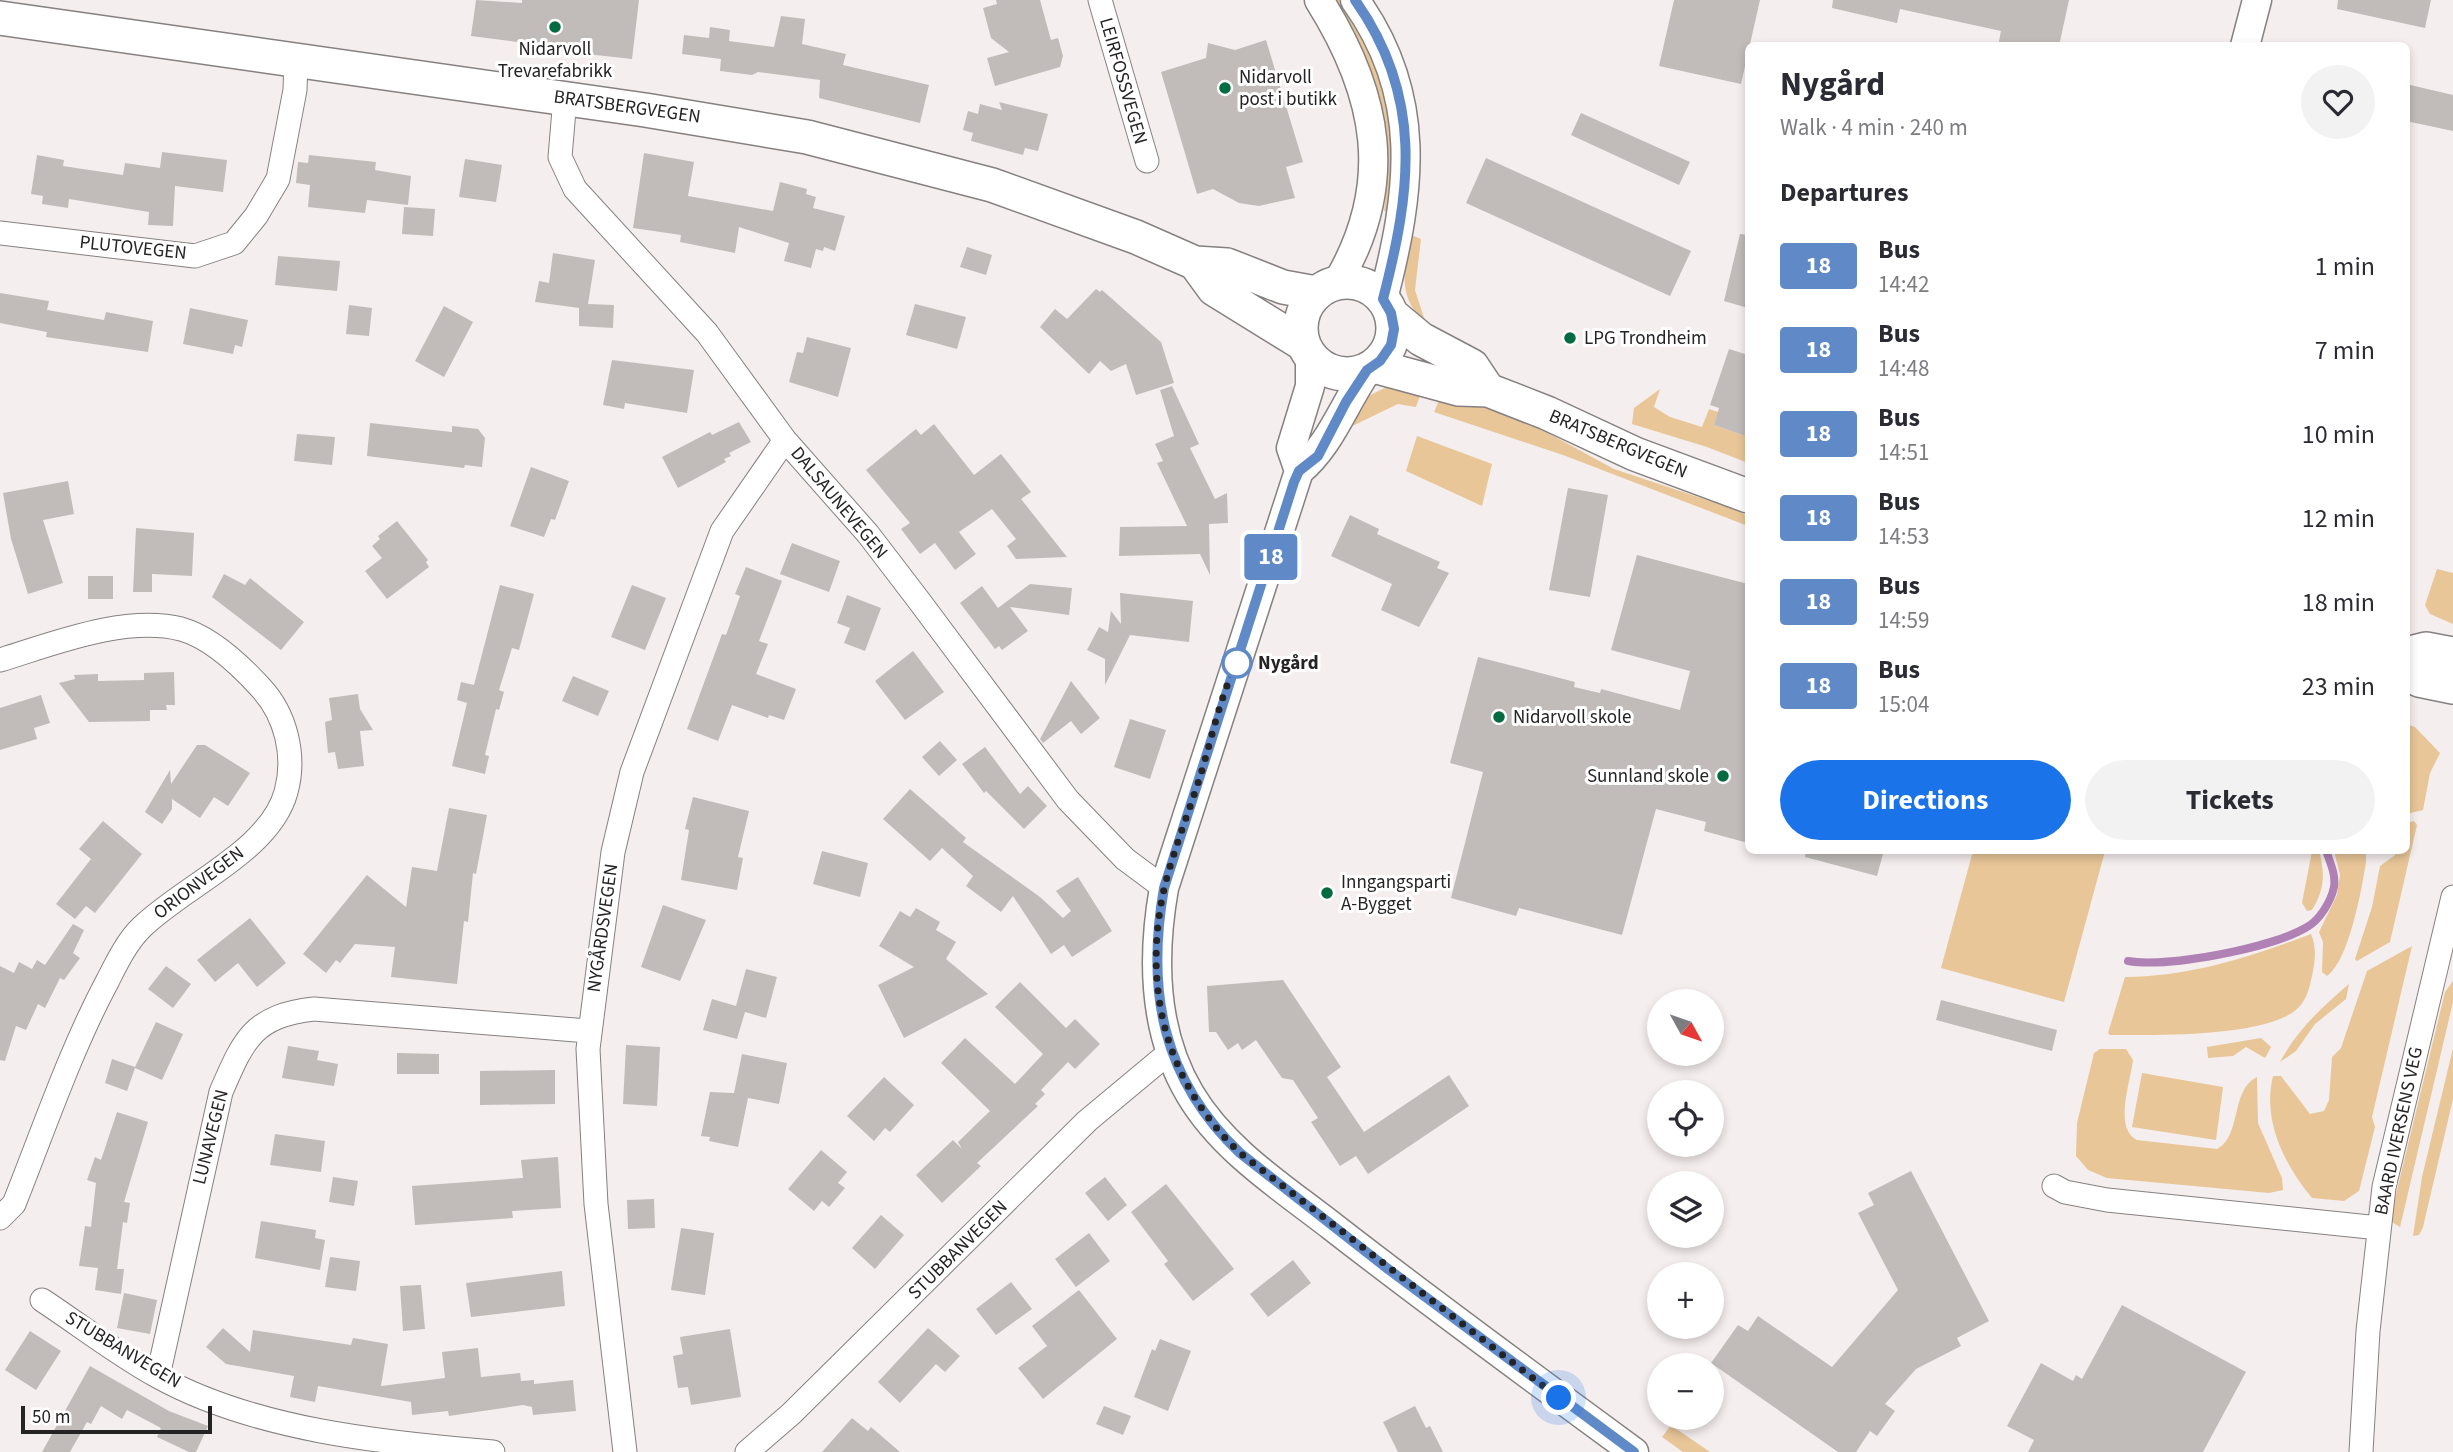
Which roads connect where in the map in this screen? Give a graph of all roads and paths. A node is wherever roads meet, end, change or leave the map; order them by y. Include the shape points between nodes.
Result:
1 (1100, 0) edge
2 (1319, 0) edge
3 (1354, 0) edge
4 (2257, 0) edge
5 (0, 18) edge
6 (2246, 42) edge
7 (296, 60) junction
8 (565, 98) junction
9 (1147, 161) dead end
10 (0, 233) edge
11 (1195, 264) junction
12 (1326, 288) junction
13 (1387, 306) junction
14 (1306, 351) junction
15 (1371, 368) junction
16 (1488, 390) junction
17 (785, 440) junction
18 (1299, 471) junction
19 (1745, 495) edge
20 (2410, 653) edge
21 (2453, 654) edge
22 (0, 660) edge
23 (2410, 672) edge
24 (2453, 687) edge
25 (1164, 888) junction
26 (2453, 897) edge
27 (588, 1031) junction
28 (1171, 1051) junction
29 (2054, 1186) dead end
30 (0, 1219) edge
31 (2379, 1228) junction
32 (42, 1300) dead end
33 (158, 1376) junction
34 (493, 1452) edge
35 (625, 1452) edge
36 (747, 1452) edge
37 (1634, 1452) edge
38 (2361, 1452) edge

1 - 9 street, LEIRFOSSVEGEN
2 - 12 street via 1361,82 1375,160 1364,228 1353,256
3 - 13 street via 1387,57 1398,87 1407,143 1401,226
4 - 6 street
5 - 7 main road, BRATSBERGVEGEN
7 - 8 main road, BRATSBERGVEGEN
7 - 10 street, PLUTOVEGEN via 278,179 234,243 195,256
8 - 11 main road, BRATSBERGVEGEN via 739,124 902,159 1091,220
8 - 17 street, DALSAUNEVEGEN via 560,157 569,180 707,333
11 - 12 main road, BRATSBERGVEGEN via 1227,265 1283,287
11 - 14 main road, BRATSBERGVEGEN via 1214,289
12 - 13 main road via 1362,284
12 - 14 main road via 1303,312 1300,328
13 - 15 main road via 1394,329 1391,345
13 - 16 main road via 1421,339 1472,366
14 - 15 main road via 1335,374 1352,375
14 - 18 street via 1310,386 1291,448
15 - 16 main road, BRATSBERGVEGEN via 1459,389
15 - 18 street via 1346,402 1318,456
16 - 19 main road, BRATSBERGVEGEN via 1635,454
17 - 25 street, DALSAUNEVEGEN via 868,534 1068,800 1125,859
17 - 27 street, NYGÅRDSVEGEN via 722,531 632,772 613,852
18 - 25 street
20 - 21 main road via 2426,649
22 - 30 street, ORIONVEGEN via 90,633 138,627 181,629 211,645 269,696 288,736 290,762 286,793 266,828 238,857 173,898 139,929 115,965 89,1015 14,1204
23 - 24 main road via 2419,680
25 - 28 street via 1156,958
26 - 31 street, BAARD IVERSENS VEG via 2386,1177
27 - 33 street, LUNAVEGEN via 314,1009 284,1013 253,1030 221,1092
27 - 35 street, NYGÅRDSVEGEN via 596,1204
28 - 36 street, STUBBANVEGEN via 1087,1121 791,1415
28 - 37 street via 1190,1095 1240,1153
29 - 31 street via 2107,1200
31 - 38 street, BAARD IVERSENS VEG
32 - 33 street, STUBBANVEGEN
33 - 34 street, STUBBANVEGEN via 251,1414 421,1446

